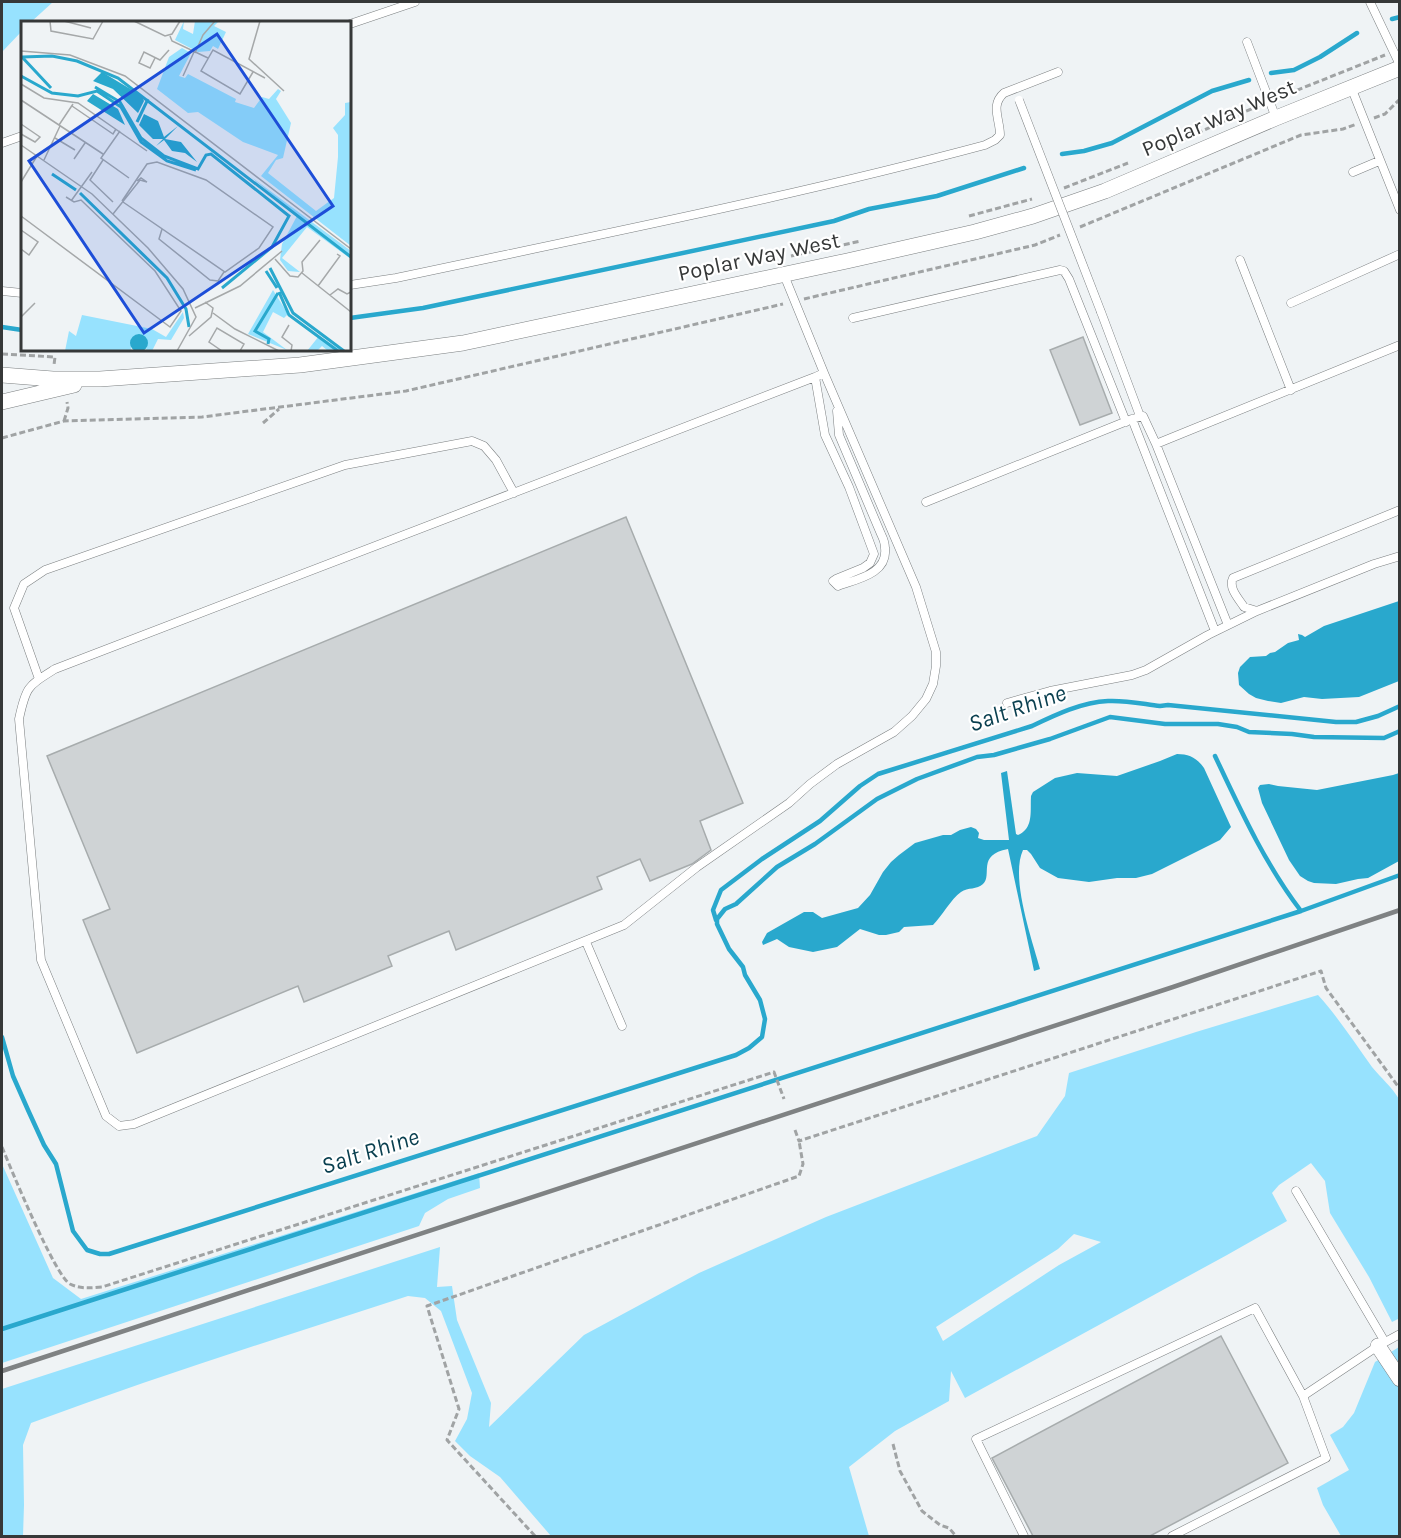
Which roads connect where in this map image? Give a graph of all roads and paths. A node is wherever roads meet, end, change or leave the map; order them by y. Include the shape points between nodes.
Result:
1 (415, 2) edge
2 (1370, 2) edge
3 (351, 24) edge
4 (1247, 42) dead end
5 (1400, 66) edge
6 (1058, 72) dead end
7 (1351, 87) junction
8 (1015, 88) junction
9 (1276, 118) junction
10 (21, 136) edge
11 (2, 143) edge
12 (1379, 161) junction
13 (1353, 172) dead end
14 (1400, 210) edge
15 (1400, 254) edge
16 (1240, 260) dead end
17 (784, 275) junction
18 (351, 285) edge
19 (2, 291) edge
20 (21, 292) edge
21 (1291, 303) dead end
22 (853, 318) dead end
23 (1400, 345) edge
24 (824, 373) junction
25 (2, 375) edge
26 (815, 377) junction
27 (100, 380) junction
28 (1291, 390) junction
29 (2, 402) edge
30 (836, 403) junction
31 (280, 407) dead end
32 (1132, 419) junction
33 (64, 421) dead end
34 (263, 423) dead end
35 (2, 438) edge
36 (1156, 444) junction
37 (514, 493) junction
38 (926, 502) dead end
39 (1400, 510) edge
40 (1400, 556) edge
41 (1257, 611) junction
42 (1228, 625) junction
43 (1215, 631) junction
44 (39, 679) junction
45 (1006, 703) dead end
46 (586, 942) junction
47 (622, 1026) dead end
48 (1400, 1089) edge
49 (784, 1099) dead end
50 (795, 1130) dead end
51 (799, 1141) junction
52 (2, 1147) edge
53 (1296, 1191) dead end
54 (1400, 1334) edge
55 (1381, 1344) junction
56 (1400, 1379) edge
57 (1303, 1396) junction
58 (893, 1444) dead end
59 (535, 1536) edge
60 (956, 1536) edge
61 (1024, 1536) edge
62 (1172, 1536) edge

1 - 3 lane
2 - 5 lane
4 - 9 lane
5 - 7 street, Poplar Way West
6 - 8 lane
7 - 9 street, Poplar Way West
7 - 12 lane
8 - 18 lane via 1000,96 995,106 1000,135 985,145 768,198
8 - 32 lane, bridge via 1101,312
9 - 17 street, Poplar Way West via 1105,191 1033,216
10 - 11 lane
12 - 13 lane
12 - 14 lane
15 - 21 lane
16 - 28 lane
17 - 24 lane
17 - 27 street, Poplar Way West via 464,343 300,365
19 - 20 lane
22 - 32 lane via 1064,271
23 - 28 lane
24 - 26 lane
24 - 30 lane
25 - 27 street, Poplar Way West
26 - 30 lane via 825,435 874,555 863,568 833,581 838,586 880,568 886,549 839,435
26 - 37 lane
27 - 29 street, Poplar Way West
28 - 36 lane
30 - 46 lane via 916,587 936,652 933,684 926,699 894,732 837,764 624,925
31 - 34 path
32 - 36 lane via 1143,416
32 - 38 lane
32 - 43 lane
33 - 35 path
36 - 42 lane
37 - 44 lane via 55,669
37 - 44 lane via 496,460 484,446 472,441 345,465 45,570 24,584 14,608
39 - 41 lane via 1233,578 1232,588 1244,608
40 - 41 lane
41 - 42 lane
42 - 43 lane
43 - 45 lane via 1132,675
44 - 46 lane via 23,698 19,719 41,960 106,1116 119,1126 134,1124
46 - 47 lane
48 - 51 path via 1326,988 1321,972
49 - 52 path via 774,1072 102,1287 84,1288 68,1283 58,1269
50 - 51 path
51 - 59 path via 803,1164 799,1176 426,1306 459,1409 447,1440
53 - 55 lane
54 - 55 lane
55 - 56 street
55 - 57 lane
57 - 61 lane via 1256,1308 976,1439
57 - 62 lane via 1326,1458
58 - 60 path via 900,1471 922,1511

